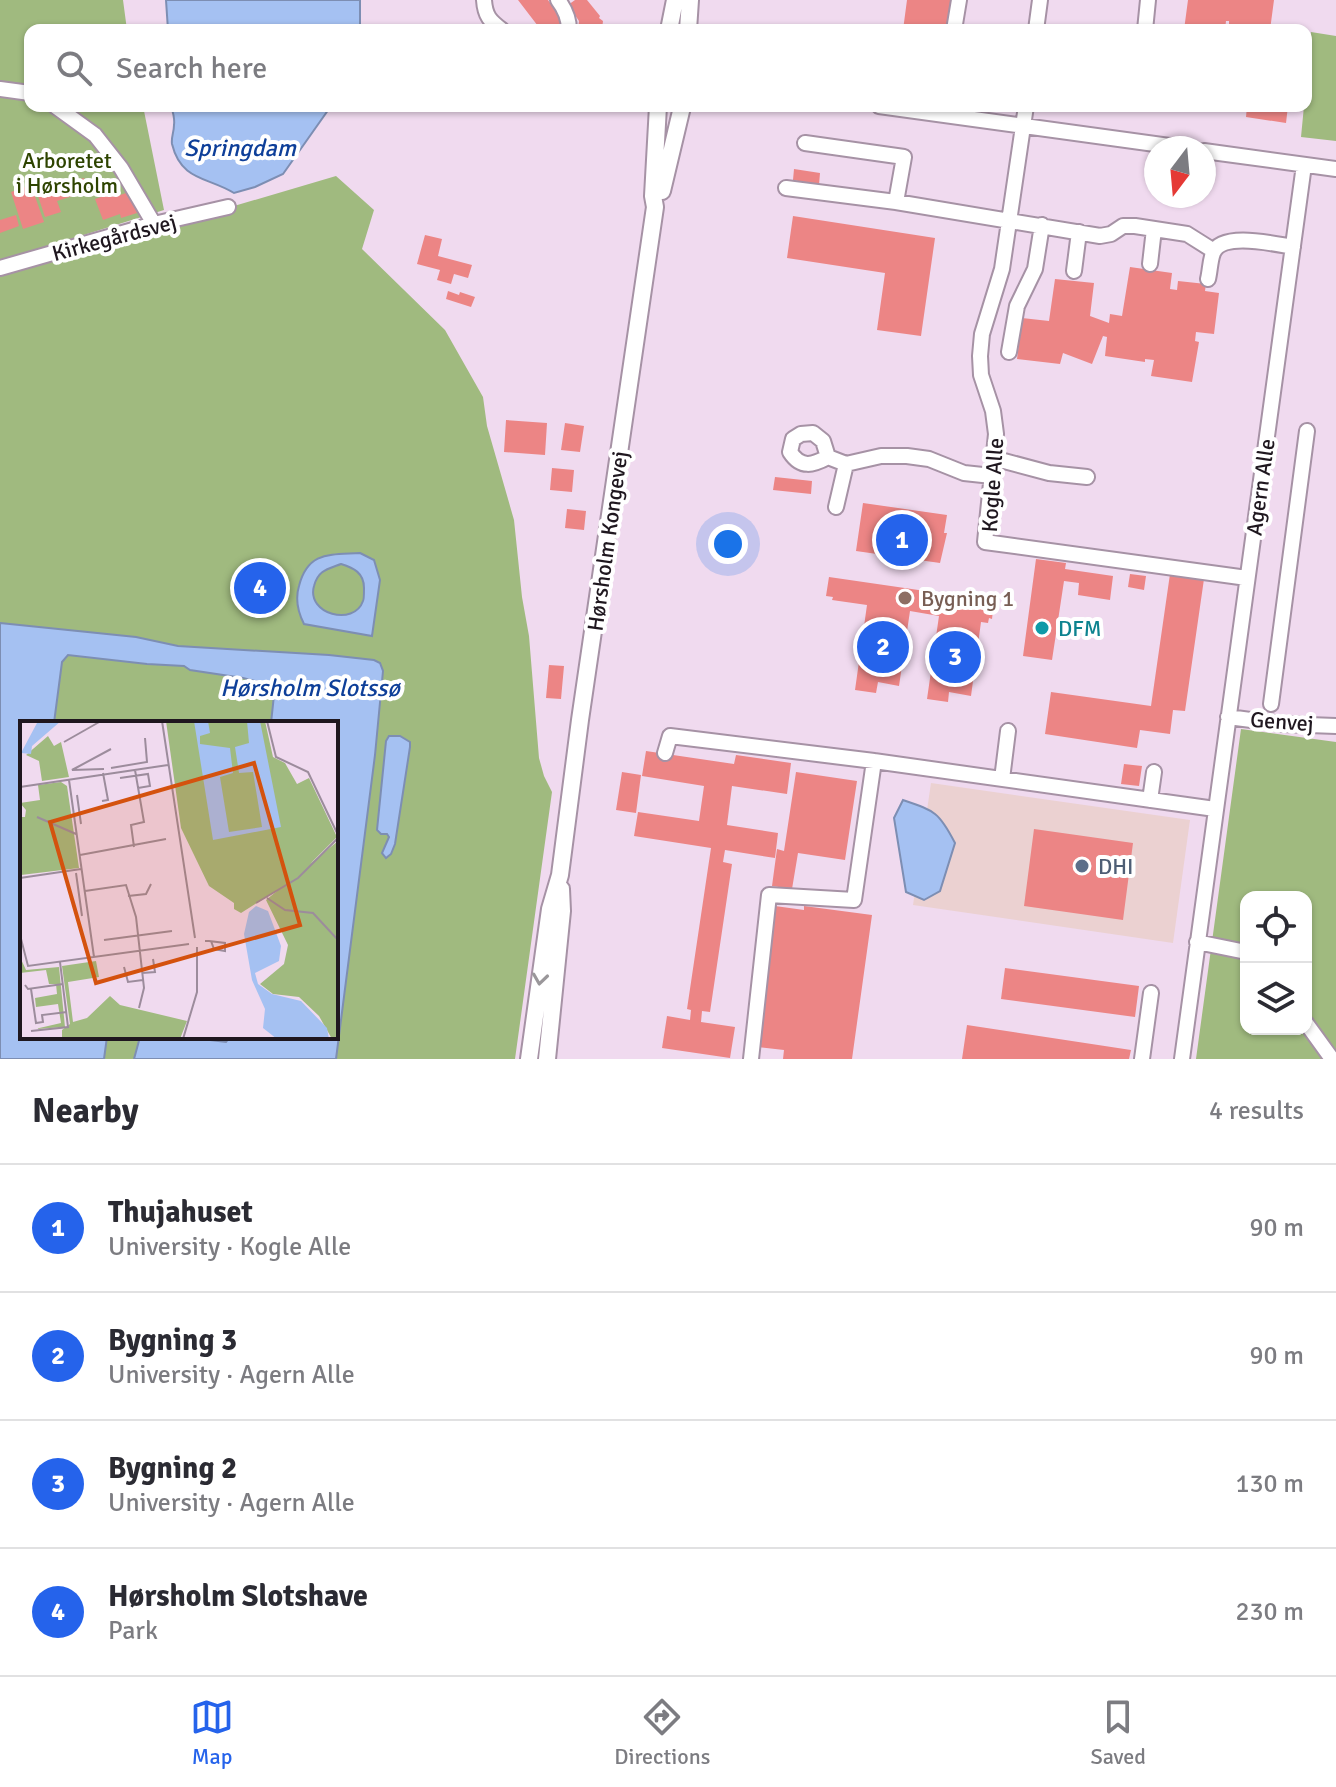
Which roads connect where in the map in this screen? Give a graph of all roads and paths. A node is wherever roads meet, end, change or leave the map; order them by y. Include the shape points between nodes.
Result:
1 (484, 0) edge
2 (558, 0) edge
3 (675, 0) edge
4 (690, 0) edge
5 (959, 0) edge
6 (1040, 0) edge
7 (1148, 0) edge
8 (494, 24) edge
9 (569, 24) edge
10 (670, 24) edge
11 (688, 24) edge
12 (955, 24) edge
13 (1037, 24) edge
14 (1146, 24) edge
15 (0, 89) edge
16 (24, 92) edge
17 (63, 112) edge
18 (659, 112) edge
19 (681, 112) edge
20 (922, 112) edge
21 (1025, 112) edge
22 (1023, 126) junction
23 (805, 143) dead end
24 (1144, 143) edge
25 (1216, 153) edge
26 (1304, 165) junction
27 (1336, 169) edge
28 (786, 188) dead end
29 (896, 202) junction
30 (228, 207) dead end
31 (655, 207) junction
32 (1010, 220) junction
33 (154, 224) junction
34 (1042, 225) junction
35 (1154, 229) junction
36 (1079, 232) junction
37 (1293, 247) junction
38 (1214, 251) junction
39 (1150, 264) dead end
40 (0, 268) edge
41 (1074, 271) dead end
42 (1208, 279) dead end
43 (1009, 352) dead end
44 (1307, 431) dead end
45 (828, 457) dead end
46 (993, 458) junction
47 (846, 464) junction
48 (992, 476) junction
49 (1087, 477) dead end
50 (836, 507) dead end
51 (1247, 578) junction
52 (1271, 704) dead end
53 (1228, 717) junction
54 (1336, 726) edge
55 (1008, 731) dead end
56 (665, 753) dead end
57 (874, 761) junction
58 (1154, 772) dead end
59 (1002, 779) junction
60 (1150, 800) junction
61 (1215, 809) junction
62 (560, 875) junction
63 (1197, 942) junction
64 (1240, 951) edge
65 (1151, 993) dead end
66 (535, 1012) junction
67 (1312, 1031) edge
68 (529, 1059) edge
69 (535, 1059) edge
70 (547, 1059) edge
71 (751, 1059) edge
72 (1142, 1059) edge
73 (1182, 1059) edge
74 (1332, 1059) edge

1 - 8 street via 484,12
2 - 9 street
3 - 10 main road
4 - 11 main road
5 - 12 street
6 - 13 street
7 - 14 street
15 - 16 street
17 - 33 street via 95,135
18 - 31 main road, Hørsholm Kongevej
19 - 31 main road, Hørsholm Kongevej
20 - 22 street
21 - 22 street, Kogle Alle
22 - 24 street
22 - 32 street, Kogle Alle
23 - 29 street via 904,157
25 - 26 street
26 - 27 street
26 - 37 street, Agern Alle
28 - 29 street
29 - 32 street
30 - 33 street, Kirkegårdsvej
31 - 62 main road, Hørsholm Kongevej
32 - 34 street
32 - 46 street, Kogle Alle via 980,356 996,434
33 - 40 street, Kirkegårdsvej
34 - 36 street
34 - 43 street via 1035,269 1017,306
35 - 36 street via 1123,226 1100,236
35 - 38 street via 1187,234
35 - 39 street
36 - 41 street
37 - 38 street via 1232,240
37 - 51 street, Agern Alle
38 - 42 street
44 - 52 street
45 - 47 street
46 - 48 street, Kogle Alle
46 - 49 street
47 - 48 street via 907,456
47 - 50 street
48 - 51 street, Kogle Alle via 985,542
51 - 53 street, Agern Alle
53 - 54 street, Genvej
53 - 61 street, Agern Alle
55 - 59 street
56 - 57 street via 670,736
57 - 59 street
57 - 71 street via 854,900 769,895
58 - 60 street
59 - 60 street
60 - 61 street
61 - 63 street, Agern Alle
62 -> 66 main road, Hørsholm Kongevej
62 - 70 main road, Hørsholm Kongevej via 562,911
63 - 64 street
63 - 73 street, Agern Alle
65 - 72 street
66 - 68 main road, Hørsholm Kongevej
66 - 69 main road
67 - 74 street

